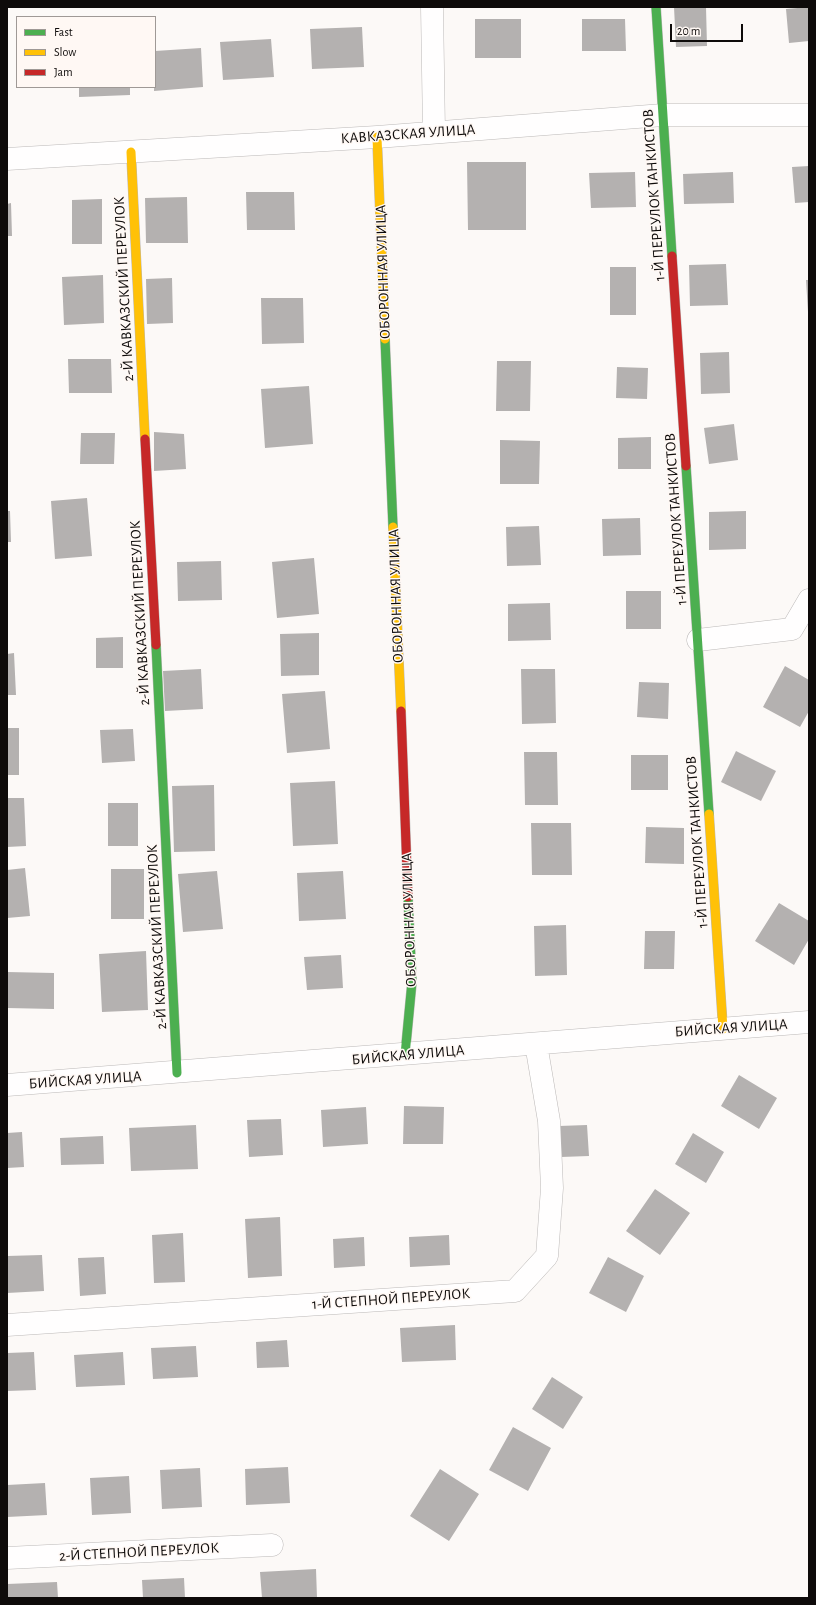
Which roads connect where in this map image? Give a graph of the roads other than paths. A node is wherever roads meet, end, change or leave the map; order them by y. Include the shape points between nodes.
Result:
1 (432, 7) edge
2 (656, 7) edge
3 (663, 115) junction
4 (809, 115) edge
5 (434, 132) junction
6 (377, 137) junction
7 (131, 152) junction
8 (7, 159) edge
9 (809, 600) edge
10 (698, 640) junction
11 (809, 1022) edge
12 (723, 1029) junction
13 (536, 1044) junction
14 (405, 1055) junction
15 (178, 1073) junction
16 (7, 1085) edge
17 (7, 1325) edge
18 (272, 1545) dead end
19 (7, 1558) edge

1 - 5 street
2 - 3 street, 1-Й ПЕРЕУЛОК ТАНКИСТОВ
3 - 4 street, КАВКАЗСКАЯ УЛИЦА
3 - 5 street, КАВКАЗСКАЯ УЛИЦА
3 - 10 street, 1-Й ПЕРЕУЛОК ТАНКИСТОВ
5 - 6 street, КАВКАЗСКАЯ УЛИЦА
6 - 7 street, КАВКАЗСКАЯ УЛИЦА
6 - 14 street, ОБОРОННАЯ УЛИЦА via 412,982
7 - 8 street, КАВКАЗСКАЯ УЛИЦА
7 - 15 street, 2-Й КАВКАЗСКИЙ ПЕРЕУЛОК
9 - 10 street via 792,629
10 - 12 street, 1-Й ПЕРЕУЛОК ТАНКИСТОВ
11 - 12 street, БИЙСКАЯ УЛИЦА
12 - 13 street, БИЙСКАЯ УЛИЦА
13 - 14 street, БИЙСКАЯ УЛИЦА
13 - 17 street, 1-Й СТЕПНОЙ ПЕРЕУЛОК via 549,1122 552,1188 547,1256 515,1291
14 - 15 street, БИЙСКАЯ УЛИЦА
15 - 16 street, БИЙСКАЯ УЛИЦА
18 - 19 street, 2-Й СТЕПНОЙ ПЕРЕУЛОК

